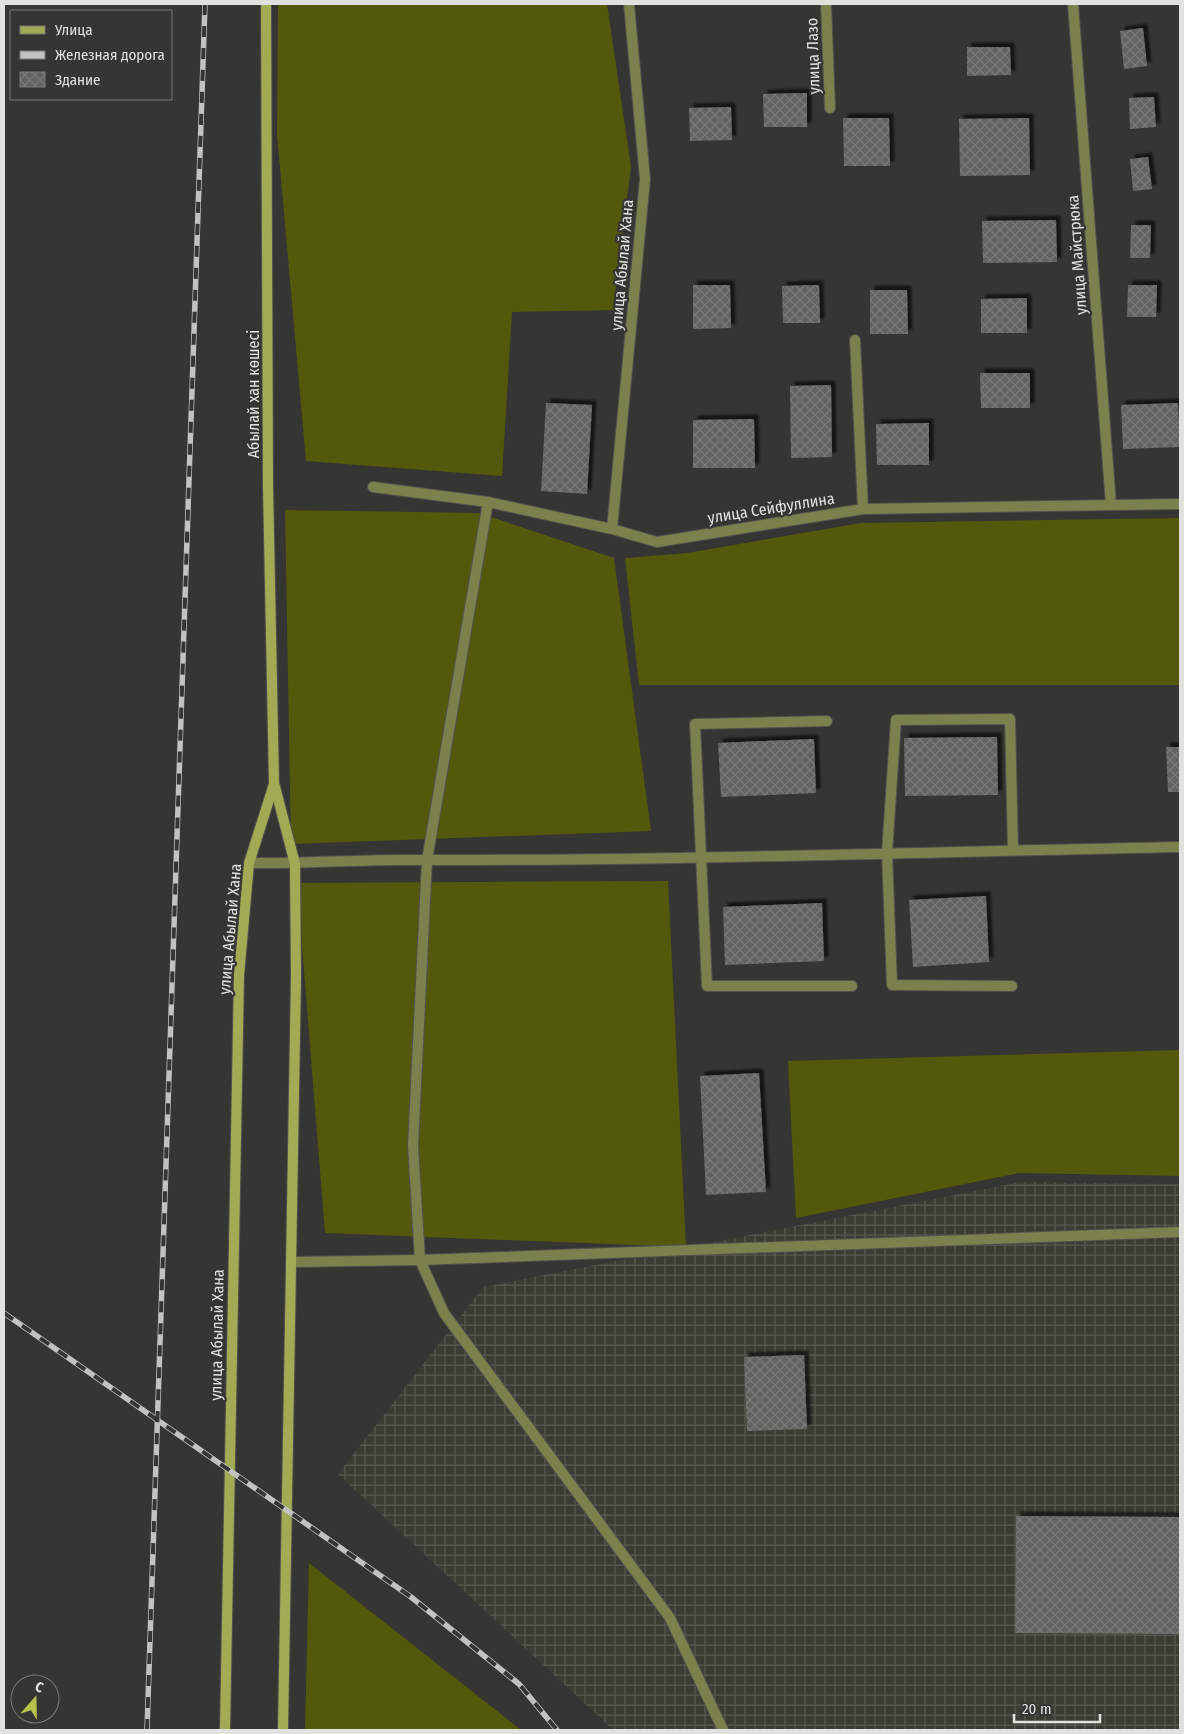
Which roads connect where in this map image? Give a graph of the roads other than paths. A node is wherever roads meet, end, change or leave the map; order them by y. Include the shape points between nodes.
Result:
1 (266, 4) edge
2 (629, 4) edge
3 (826, 4) edge
4 (1073, 4) edge
5 (830, 108) dead end
6 (854, 340) dead end
7 (373, 487) dead end
8 (488, 502) junction
9 (1180, 504) edge
10 (1111, 505) junction
11 (863, 509) junction
12 (612, 529) junction
13 (827, 721) dead end
14 (274, 784) junction
15 (1180, 847) edge
16 (1013, 850) junction
17 (887, 853) junction
18 (702, 857) junction
19 (427, 860) junction
20 (249, 863) junction
21 (295, 864) junction
22 (852, 986) dead end
23 (1012, 986) dead end
24 (1180, 1232) edge
25 (420, 1260) junction
26 (291, 1262) junction
27 (225, 1730) edge
28 (283, 1730) edge
29 (723, 1730) edge

1 - 14 main road, Абылай хан көшесі via 268,477
2 - 12 street, улица Абылай Хана via 645,179
3 - 5 street, улица Лазо
4 - 10 street, улица Майстрюка
6 - 11 street
7 - 8 street, улица Сейфуллина
8 - 12 street, улица Сейфуллина
8 - 19 street
9 - 10 street, улица Сейфуллина
10 - 11 street, улица Сейфуллина
11 - 12 street, улица Сейфуллина via 657,542
13 - 18 street via 694,724
14 - 20 main road, улица Абылай Хана
14 - 21 main road
15 - 16 street
16 - 17 street
16 - 17 street via 1010,719 896,720
17 - 18 street
17 - 23 street via 892,985
18 - 19 street
18 - 22 street via 707,986
19 - 21 street
19 - 25 street via 413,1146
20 - 21 street
20 - 27 main road, улица Абылай Хана via 239,974
21 - 26 main road
24 - 25 street
25 - 26 street
25 - 29 street via 444,1313 670,1618
26 - 28 main road

